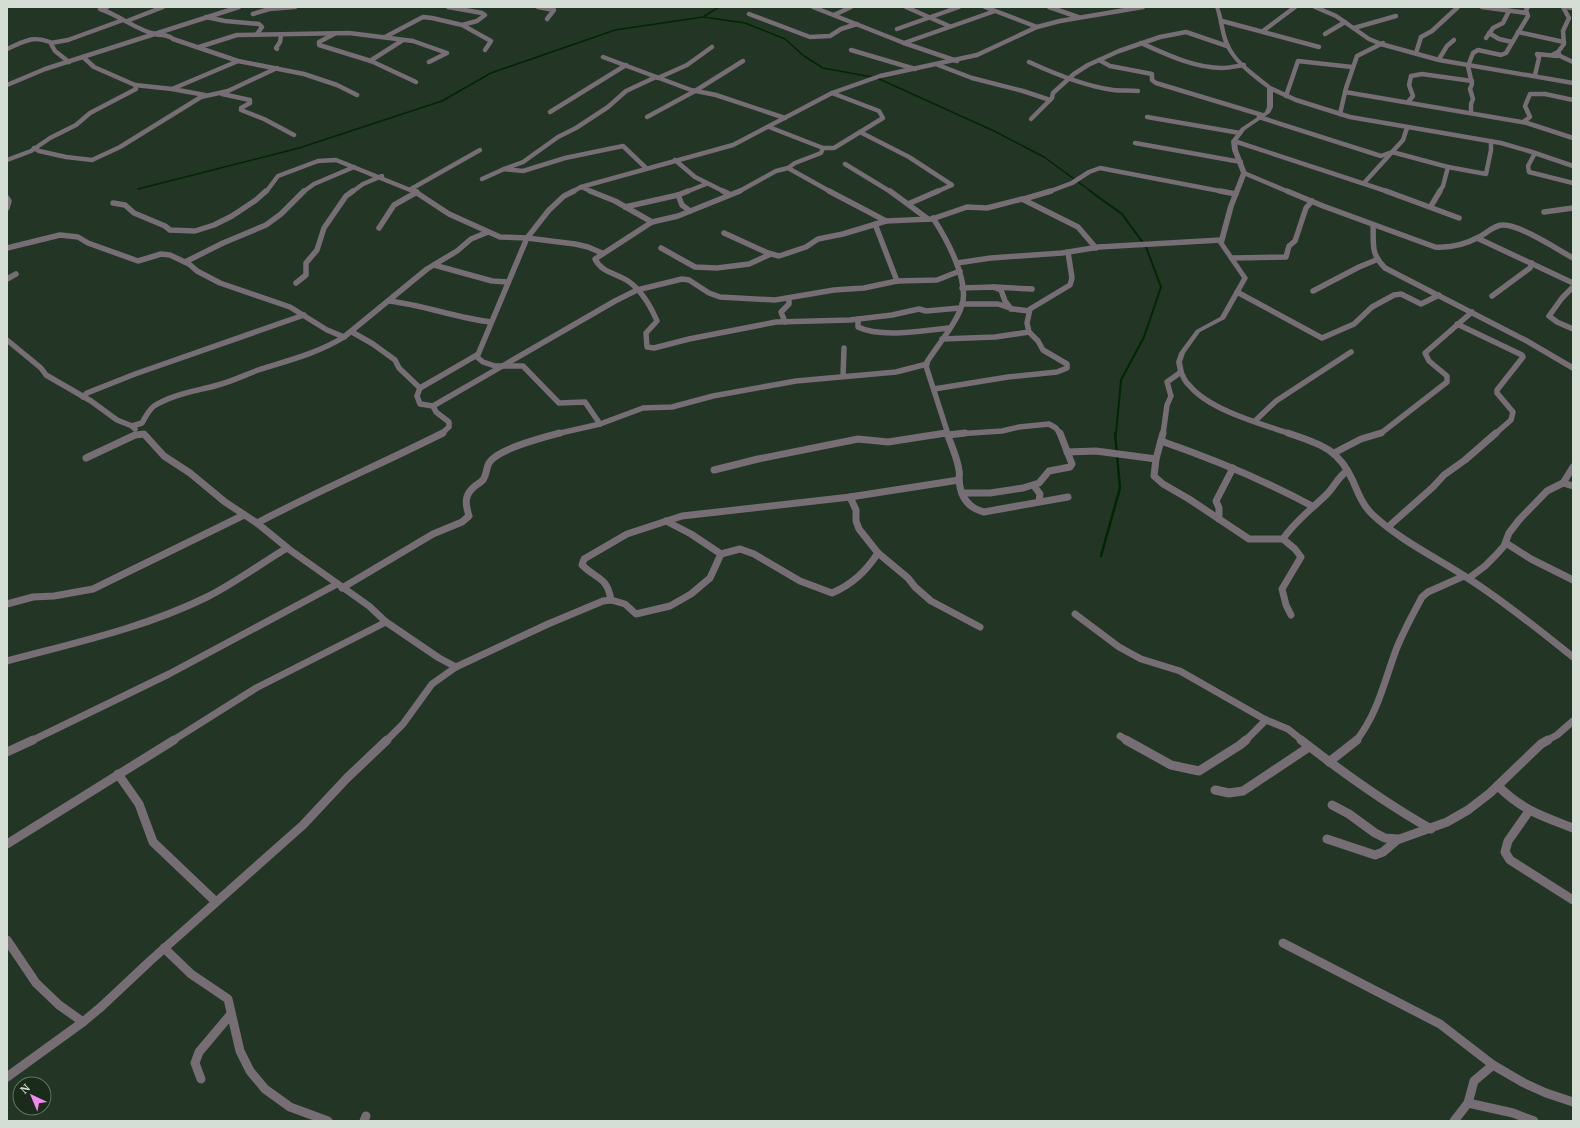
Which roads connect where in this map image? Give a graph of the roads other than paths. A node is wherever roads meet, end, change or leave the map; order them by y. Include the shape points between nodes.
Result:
1 (107, 7) edge
2 (163, 7) edge
3 (239, 7) edge
4 (295, 7) edge
5 (448, 7) edge
6 (538, 7) edge
7 (813, 7) edge
8 (851, 7) edge
9 (906, 7) edge
10 (959, 7) edge
11 (985, 7) edge
12 (1049, 7) edge
13 (1118, 7) edge
14 (1143, 7) edge
15 (1217, 7) edge
16 (1294, 7) edge
17 (1315, 7) edge
18 (1458, 7) edge
19 (1482, 7) edge
20 (1528, 7) edge
21 (1564, 7) edge
22 (1569, 7) edge
23 (1573, 8) edge
24 (1124, 10) junction
25 (995, 11) junction
26 (1509, 12) junction
27 (1527, 12) junction
28 (253, 14) dead end
29 (749, 14) dead end
30 (834, 15) junction
31 (1396, 16) dead end
32 (206, 17) junction
33 (932, 17) junction
34 (1078, 17) junction
35 (546, 19) dead end
36 (125, 20) junction
37 (1222, 21) junction
38 (1571, 21) edge
39 (1345, 22) junction
40 (857, 24) junction
41 (464, 26) junction
42 (949, 26) junction
43 (1037, 28) junction
44 (1354, 28) junction
45 (897, 29) dead end
46 (1262, 31) junction
47 (1518, 32) junction
48 (336, 33) junction
49 (1489, 33) junction
50 (155, 34) junction
51 (257, 34) junction
52 (1325, 34) dead end
53 (281, 36) junction
54 (385, 37) junction
55 (1486, 38) dead end
56 (403, 40) junction
57 (1454, 40) dead end
58 (1512, 42) junction
59 (1564, 42) junction
60 (52, 43) junction
61 (904, 43) junction
62 (1383, 43) junction
63 (1141, 44) junction
64 (1228, 46) junction
65 (198, 47) junction
66 (712, 47) dead end
67 (1319, 48) dead end
68 (7, 49) edge
69 (277, 49) dead end
70 (485, 50) dead end
71 (851, 50) dead end
72 (1416, 53) junction
73 (1559, 54) junction
74 (83, 57) junction
75 (603, 57) dead end
76 (1440, 59) junction
77 (1099, 60) junction
78 (238, 61) junction
79 (370, 61) junction
80 (743, 61) dead end
81 (957, 61) junction
82 (69, 62) junction
83 (430, 62) dead end
84 (1029, 62) dead end
85 (1573, 62) edge
86 (626, 65) junction
87 (937, 65) junction
88 (1244, 65) junction
89 (1468, 66) junction
90 (1352, 67) junction
91 (277, 68) junction
92 (917, 69) junction
93 (1535, 75) junction
94 (657, 77) junction
95 (1070, 78) junction
96 (1472, 81) junction
97 (416, 82) dead end
98 (1573, 83) edge
99 (7, 84) edge
100 (135, 85) junction
101 (1270, 88) junction
102 (172, 89) junction
103 (695, 91) junction
104 (1138, 91) dead end
105 (832, 92) junction
106 (1345, 92) junction
107 (218, 93) junction
108 (206, 95) junction
109 (357, 95) dead end
110 (1286, 96) junction
111 (1050, 100) junction
112 (1573, 100) edge
113 (1408, 102) junction
114 (550, 112) dead end
115 (1471, 113) junction
116 (1340, 114) junction
117 (1260, 116) junction
118 (647, 117) dead end
119 (1147, 117) dead end
120 (785, 118) junction
121 (1031, 118) dead end
122 (1523, 122) junction
123 (769, 127) junction
124 (1407, 128) junction
125 (860, 132) junction
126 (1240, 134) junction
127 (294, 135) dead end
128 (1573, 138) edge
129 (1234, 141) junction
130 (1491, 141) junction
131 (1135, 143) dead end
132 (34, 148) junction
133 (823, 148) junction
134 (480, 150) dead end
135 (1392, 152) junction
136 (1536, 153) junction
137 (7, 160) edge
138 (675, 160) junction
139 (1241, 162) junction
140 (845, 164) dead end
141 (1573, 166) edge
142 (354, 167) junction
143 (1448, 167) junction
144 (646, 168) junction
145 (788, 168) junction
146 (504, 169) junction
147 (1244, 173) junction
148 (382, 176) junction
149 (482, 178) dead end
150 (1364, 183) junction
151 (1573, 183) edge
152 (706, 184) junction
153 (582, 187) junction
154 (411, 189) junction
155 (417, 192) junction
156 (730, 194) junction
157 (1236, 194) junction
158 (678, 195) junction
159 (7, 198) edge
160 (1024, 199) junction
161 (1312, 201) junction
162 (113, 203) dead end
163 (908, 204) junction
164 (1433, 206) junction
165 (625, 207) junction
166 (7, 208) edge
167 (1573, 208) edge
168 (690, 211) junction
169 (1544, 212) dead end
170 (930, 218) junction
171 (1459, 218) dead end
172 (886, 221) junction
173 (652, 222) junction
174 (875, 224) junction
175 (1373, 224) junction
176 (379, 228) dead end
177 (488, 232) junction
178 (724, 233) dead end
179 (527, 238) junction
180 (1477, 238) junction
181 (1221, 240) junction
182 (7, 248) edge
183 (661, 248) dead end
184 (1096, 248) junction
185 (1068, 252) junction
186 (602, 253) junction
187 (772, 254) junction
188 (1232, 258) junction
189 (1573, 258) edge
190 (1376, 260) junction
191 (185, 262) junction
192 (957, 263) junction
193 (1532, 263) junction
194 (434, 265) junction
195 (960, 271) junction
196 (16, 274) dead end
197 (7, 279) edge
198 (897, 281) junction
199 (508, 282) junction
200 (296, 283) dead end
201 (1573, 283) edge
202 (1573, 286) edge
203 (992, 287) junction
204 (962, 288) junction
205 (1032, 289) dead end
206 (637, 290) junction
207 (1313, 291) dead end
208 (1237, 292) junction
209 (1439, 295) junction
210 (1492, 296) dead end
211 (789, 298) junction
212 (389, 301) junction
213 (961, 306) junction
214 (1011, 309) junction
215 (1029, 310) junction
216 (1472, 312) junction
217 (304, 315) junction
218 (858, 319) junction
219 (491, 322) junction
220 (785, 322) junction
221 (1457, 324) junction
222 (948, 328) junction
223 (1573, 329) edge
224 (352, 332) junction
225 (1029, 332) junction
226 (344, 337) junction
227 (942, 339) junction
228 (1524, 339) junction
229 (7, 340) edge
230 (844, 348) dead end
231 (1513, 350) junction
232 (1351, 352) dead end
233 (477, 355) junction
234 (927, 364) junction
235 (501, 367) junction
236 (1573, 368) edge
237 (1181, 372) junction
238 (843, 376) junction
239 (420, 388) junction
240 (934, 389) junction
241 (83, 397) junction
242 (433, 406) junction
243 (1255, 421) junction
244 (600, 424) junction
245 (132, 426) junction
246 (139, 434) junction
247 (947, 434) junction
248 (1161, 441) junction
249 (1067, 452) junction
250 (1334, 453) junction
251 (86, 458) dead end
252 (1156, 460) junction
253 (1573, 467) edge
254 (1233, 468) junction
255 (714, 470) dead end
256 (1347, 471) junction
257 (959, 480) junction
258 (1563, 483) junction
259 (1034, 486) junction
260 (1573, 486) edge
261 (962, 493) junction
262 (850, 497) junction
263 (1068, 497) dead end
264 (1039, 501) junction
265 (1312, 506) junction
266 (244, 515) junction
267 (1219, 519) junction
268 (666, 521) junction
269 (257, 523) junction
270 (1388, 527) junction
271 (1283, 539) junction
272 (1506, 543) junction
273 (287, 548) junction
274 (878, 553) junction
275 (721, 554) junction
276 (1466, 577) junction
277 (1573, 580) edge
278 (340, 586) junction
279 (611, 600) junction
280 (7, 604) edge
281 (1075, 614) dead end
282 (1291, 615) dead end
283 (386, 622) junction
284 (980, 628) dead end
285 (1573, 657) edge
286 (7, 661) edge
287 (456, 667) junction
288 (1266, 720) junction
289 (1573, 721) edge
290 (1120, 736) dead end
291 (1310, 747) junction
292 (7, 752) edge
293 (1329, 762) junction
294 (118, 774) junction
295 (1498, 786) junction
296 (1214, 790) dead end
297 (1332, 805) dead end
298 (1529, 811) junction
299 (1573, 828) edge
300 (1431, 829) junction
301 (1327, 839) dead end
302 (1398, 839) junction
303 (7, 844) edge
304 (1573, 900) edge
305 (216, 902) junction
306 (7, 940) edge
307 (1283, 943) dead end
308 (164, 948) junction
309 (231, 1014) junction
310 (83, 1022) junction
311 (1492, 1064) junction
312 (7, 1077) edge
313 (201, 1079) dead end
314 (1573, 1102) edge
315 (1468, 1103) junction
316 (328, 1121) edge
317 (1454, 1121) edge
318 (1534, 1121) edge

1 - 36 street via 100,9
2 - 36 street
3 - 32 street
4 - 28 street via 269,9
5 - 41 street via 485,15 476,22
6 - 35 street via 554,10
7 - 30 street
8 - 30 street
9 - 33 street
10 - 33 street
11 - 25 street
12 - 34 street
13 - 24 street
14 - 24 street
15 - 37 street
16 - 46 street
17 - 39 street
18 - 72 street via 1432,31 1421,37
19 - 26 street
20 - 27 street
21 - 22 street
21 - 38 street
22 - 23 street
24 - 34 street
25 - 42 street
25 - 43 street
26 - 27 street
26 - 49 street via 1502,23 1492,28
27 - 47 street via 1528,16
29 - 40 street via 818,38 830,36
30 - 40 street
31 - 44 street
32 - 50 street
32 - 51 street via 226,22 259,24 262,27
33 - 42 street
33 - 45 street
34 - 43 street
36 - 50 street
36 - 60 street
37 - 46 street
37 - 64 street
38 - 59 street via 1563,31
39 - 44 street
39 - 52 street
40 - 61 street
41 - 54 street via 423,17
41 - 70 street via 491,41
42 - 61 street
43 - 81 street via 989,50
44 - 62 street via 1367,38
46 - 67 street
47 - 58 street
47 - 59 street
48 - 53 street
48 - 54 street
48 - 79 street via 319,42 319,45
49 - 55 street
49 - 58 street
50 - 65 street via 168,35
50 - 74 street
51 - 53 street
51 - 65 street via 234,35
53 - 69 street
54 - 56 street
56 - 79 street
56 - 83 street via 425,44 447,53
57 - 76 street via 1447,46
58 - 89 street via 1505,54 1475,51
59 - 73 street
60 - 68 street via 34,38
60 - 82 street via 56,51
61 - 81 street
62 - 72 street
62 - 90 street via 1357,56
63 - 64 street via 1186,32
63 - 77 street
63 - 88 street via 1208,67
64 - 88 street
65 - 78 street
66 - 94 street via 687,65
71 - 92 street
72 - 76 street
73 - 85 street
73 - 93 street via 1538,54
74 - 82 street
74 - 100 street via 94,67
75 - 86 street
76 - 89 street
77 - 95 street via 1079,70
77 - 117 street via 1110,66 1152,74 1152,80 1156,83
78 - 91 street
78 - 102 street
79 - 97 street
80 - 103 street
81 - 87 street
82 - 99 street
84 - 95 street
86 - 94 street
86 - 114 street
87 - 92 street
87 - 111 street via 972,78
88 - 101 street
89 - 93 street
89 - 96 street
90 - 106 street
90 - 110 street via 1298,61
91 - 107 street via 228,91
91 - 109 street via 323,80
92 - 105 street via 880,76
93 - 98 street
94 - 103 street
94 - 146 street via 626,91 608,107 523,162
95 - 104 street via 1111,89
95 - 111 street via 1053,92
96 - 113 street via 1422,74 1412,76 1409,85 1413,96
96 - 115 street
100 - 102 street
100 - 132 street via 136,89 133,92 90,113 76,125
101 - 110 street
101 - 117 street via 1270,108
102 - 108 street
103 - 118 street
103 - 120 street via 716,95
105 - 120 street
105 - 125 street via 882,114 884,118
106 - 113 street
106 - 116 street
107 - 108 street
107 - 127 street via 250,100 250,103 241,110
108 - 132 street via 120,147 92,160
110 - 116 street via 1310,107
111 - 121 street
112 - 122 street via 1545,94 1530,94 1525,106 1530,117
113 - 115 street
115 - 122 street
116 - 124 street
117 - 126 street
117 - 135 street via 1381,156
119 - 126 street
120 - 123 street
122 - 128 street
123 - 133 street
123 - 138 street via 733,145
124 - 130 street
124 - 135 street via 1403,140
125 - 133 street via 838,147
125 - 163 street via 909,157 952,186
126 - 129 street
129 - 139 street
129 - 150 street
130 - 136 street
130 - 143 street via 1486,174
131 - 139 street
132 - 137 street
133 - 145 street via 821,153 794,163
134 - 154 street via 456,166
135 - 143 street
135 - 150 street
136 - 141 street
136 - 151 street via 1528,166 1529,172
138 - 144 street
138 - 152 street
139 - 147 street
140 - 163 street
142 - 148 street
142 - 162 street via 333,159 307,164 275,178 262,196 240,211 196,231 170,230 134,213 125,205
142 - 191 street via 314,184 266,225
143 - 164 street via 1443,186
144 - 146 street via 623,146 565,158 523,171
144 - 153 street
145 - 156 street via 776,171
145 - 172 street
146 - 149 street
147 - 157 street
147 - 161 street
148 - 154 street
148 - 200 street via 363,184 346,196 324,228 317,250 306,262 306,274
150 - 164 street
152 - 156 street
152 - 158 street
153 - 165 street
153 - 179 street via 564,196
154 - 155 street
155 - 176 street via 394,205
155 - 177 street via 449,214
156 - 168 street
157 - 160 street via 1100,168 1090,170 1071,183
157 - 181 street
158 - 165 street
158 - 168 street via 682,205
159 - 166 street
160 - 170 street via 987,208 967,207
160 - 184 street via 1084,231
161 - 175 street
161 - 188 street via 1303,215 1295,241 1289,246 1286,257
163 - 170 street
164 - 171 street
165 - 173 street
167 - 169 street
168 - 173 street via 674,218
170 - 172 street
170 - 192 street via 941,229
172 - 174 street
173 - 186 street
174 - 187 street via 818,239 806,247 784,254
174 - 198 street
175 - 180 street via 1440,248
175 - 190 street via 1372,246
177 - 179 street via 505,238
177 - 194 street via 471,239
178 - 187 street
179 - 186 street via 581,245
179 - 199 street
180 - 189 street via 1504,225
180 - 193 street
181 - 184 street
181 - 188 street
182 - 191 street via 60,235 78,237 138,261 161,254
183 - 187 street via 695,267 717,268 749,264
184 - 185 street
185 - 192 street
185 - 215 street via 1072,278 1070,285
186 - 206 street via 595,259 598,265 628,281
188 - 208 street via 1245,278
190 - 207 street
190 - 209 street via 1385,268
191 - 217 street via 220,283 281,303
192 - 195 street
193 - 201 street
193 - 210 street via 1530,268
194 - 199 street via 492,281
194 - 212 street
195 - 198 street via 937,280
195 - 204 street
196 - 197 street
198 - 211 street
199 - 219 street
202 - 223 street via 1549,316
203 - 204 street
203 - 205 street
203 - 214 street via 1001,290
204 - 213 street
206 - 211 street via 685,279 714,295 734,299
206 - 220 street via 657,321 646,333 647,347 654,348 731,330
206 - 235 street
208 - 209 street via 1322,338 1354,324 1372,307 1394,295 1401,294 1421,304
208 - 237 street via 1223,318 1198,332 1182,353 1179,362
209 - 216 street
211 - 220 street via 789,304 781,312
212 - 219 street via 410,303 458,317
212 - 224 street
213 - 214 street via 998,304
213 - 218 street
213 - 222 street
214 - 215 street
215 - 225 street
216 - 221 street
216 - 228 street
217 - 226 street via 327,330
217 - 241 street via 135,374 87,393
218 - 220 street
218 - 222 street via 858,327 865,331 908,332
219 - 233 street
221 - 231 street
221 - 250 street via 1425,354 1429,361 1447,376 1448,382 1380,434 1361,439
222 - 227 street
224 - 226 street
224 - 239 street via 395,360 399,368
225 - 227 street via 995,337
225 - 240 street via 1043,350 1067,364 1067,368 1057,372
226 - 245 street via 331,346 303,357 152,407 142,423
227 - 234 street
228 - 231 street
228 - 236 street
229 - 241 street via 46,375
230 - 238 street
231 - 270 street via 1523,357 1497,390 1513,412 1511,420 1444,475
232 - 243 street via 1276,401
233 - 235 street via 482,361
233 - 239 street
234 - 238 street via 896,372
234 - 240 street
235 - 242 street
235 - 244 street via 523,366 559,403 585,402
237 - 243 street via 1182,378 1191,387 1212,403
237 - 248 street via 1167,382 1171,396
238 - 244 street via 772,385 672,407 643,408
239 - 242 street via 416,394 420,404
240 - 247 street
241 - 245 street via 117,420
242 - 269 street via 436,412 449,422 450,426 443,433 308,496
243 - 250 street via 1308,440
244 - 278 street via 543,437 497,454 489,463 482,481 468,493 465,504 469,516 462,522 433,534
245 - 246 street
246 - 251 street
246 - 266 street via 144,434 164,456
247 - 249 street via 1002,431 1049,424 1058,431
247 - 255 street via 888,442 858,439
247 - 257 street via 960,474
248 - 252 street
248 - 254 street
249 - 252 street via 1096,451
249 - 259 street via 1071,466 1049,471
250 - 256 street
252 - 267 street via 1154,476
253 - 258 street
254 - 265 street
254 - 267 street via 1216,501
256 - 265 street via 1340,476 1328,493
256 - 270 street via 1372,513
257 - 261 street
257 - 262 street
258 - 260 street
258 - 272 street via 1547,491 1526,512 1509,533
259 - 261 street via 984,494
259 - 264 street via 1041,497
261 - 264 street via 971,507 984,512
262 - 268 street via 682,516
262 - 274 street via 856,510 859,529
263 - 264 street
265 - 271 street
266 - 269 street
266 - 280 street via 93,589 33,597
267 - 271 street via 1249,539
268 - 275 street
268 - 279 street via 627,534 584,559 583,567 605,582
269 - 273 street
270 - 276 street
271 - 282 street via 1301,557 1282,589
272 - 276 street via 1485,566
272 - 277 street
273 - 278 street
273 - 286 street via 214,593 163,616 112,634
274 - 275 street via 849,586 832,593 800,581 754,554 740,549
274 - 284 street via 908,578 931,602
275 - 279 street via 710,578 691,594 670,606 636,614 626,604
276 - 285 street
276 - 293 street via 1428,592 1422,597 1396,649 1378,704 1367,727 1356,741
278 - 283 street via 369,606
278 - 292 street via 170,674
279 - 287 street via 548,624
281 - 288 street via 1119,647 1141,659 1180,671
283 - 287 street
283 - 294 street via 256,688
287 - 305 street via 432,684 403,724 303,825
288 - 290 street via 1240,745 1199,771 1171,765
288 - 291 street via 1288,729
289 - 295 street via 1543,743
291 - 293 street
291 - 296 street via 1243,791 1230,793
293 - 300 street
294 - 303 street
294 - 305 street via 139,804 153,842
295 - 298 street via 1512,800
295 - 300 street via 1472,808
297 - 302 street via 1375,833 1385,838
298 - 299 street
298 - 304 street via 1508,841 1505,852 1510,860
300 - 302 street
301 - 302 street via 1375,855 1383,852
305 - 308 street
306 - 310 street via 36,983 59,1005
307 - 311 street via 1440,1024
308 - 309 street via 191,974 228,999
308 - 310 street
309 - 313 street via 200,1052 195,1063
309 - 316 street via 240,1051 250,1071 265,1089 290,1107
310 - 312 street
311 - 314 street via 1529,1085
311 - 315 street via 1474,1081
315 - 317 street
315 - 318 street via 1513,1113

